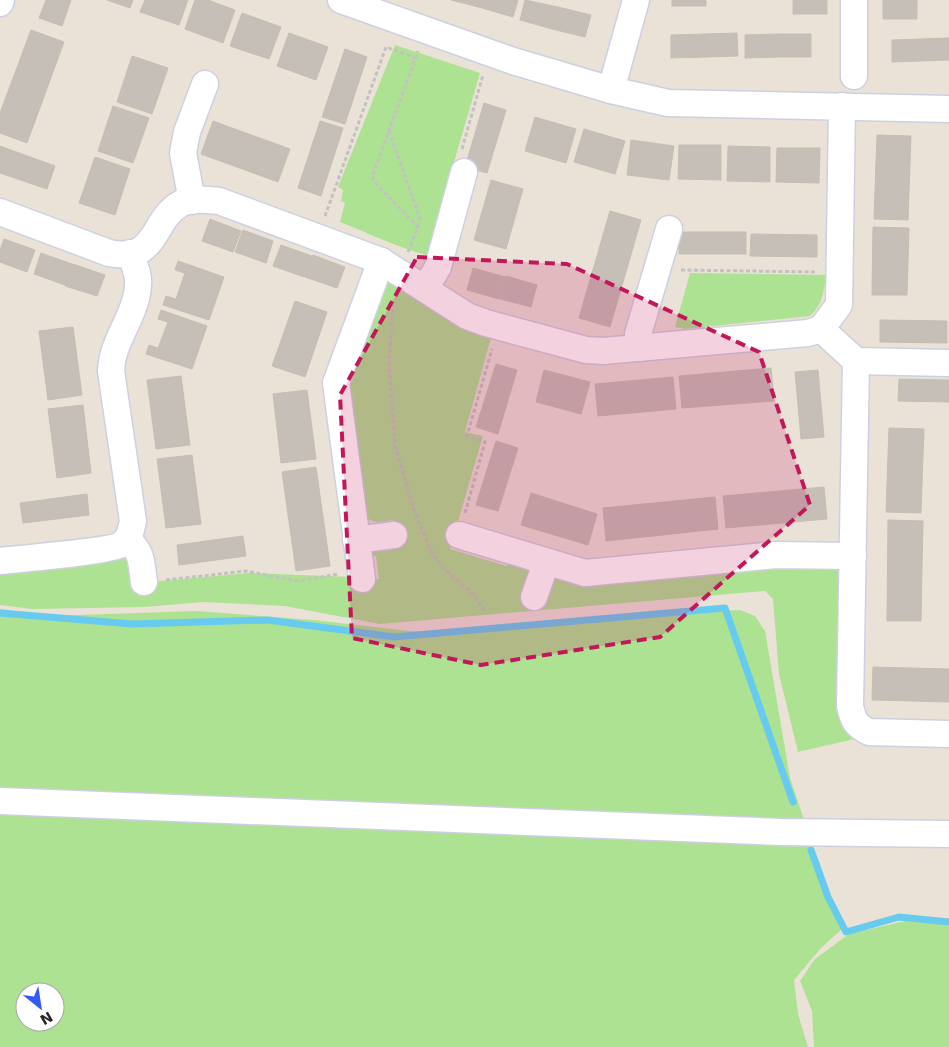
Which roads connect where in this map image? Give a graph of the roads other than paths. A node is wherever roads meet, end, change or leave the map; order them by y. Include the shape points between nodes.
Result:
1 (341, 0) edge
2 (636, 0) edge
3 (854, 0) edge
4 (854, 76) dead end
5 (205, 84) dead end
6 (611, 90) junction
7 (842, 106) junction
8 (949, 109) edge
9 (464, 172) road end
10 (192, 201) junction
11 (0, 212) edge
12 (669, 229) dead end
13 (130, 253) junction
14 (381, 261) junction
15 (425, 289) junction
16 (821, 329) junction
17 (639, 348) junction
18 (856, 361) junction
19 (949, 363) edge
20 (394, 535) dead end
21 (459, 535) road end
22 (127, 538) junction
23 (356, 540) junction
24 (853, 556) junction
25 (0, 562) edge
26 (546, 563) junction
27 (361, 575) road end
28 (144, 582) road end
29 (534, 597) dead end
30 (949, 734) edge
31 (0, 801) edge
32 (949, 834) edge

1 - 6 street via 490,53
2 - 6 street
3 - 4 street
5 - 10 street via 182,153
6 - 7 street via 668,103
7 - 8 street
7 - 16 street via 839,305
9 - 15 street via 438,267
10 - 13 street via 182,203 170,212 152,240 140,250
10 - 14 street via 219,201
11 - 13 street via 109,254 122,256
12 - 17 street via 638,334
13 - 22 street via 138,281 137,296 114,350 112,371 133,521
14 - 15 street
14 - 23 street via 336,383
15 - 17 street via 467,316 498,327 586,350
16 - 17 street via 808,333
16 - 18 street
18 - 19 street
18 - 24 street
20 - 23 street
21 - 26 street
22 - 25 street via 121,546
22 - 28 street via 138,550
23 - 27 street
24 - 26 street via 776,555 584,573
24 - 30 street via 852,718 869,732
26 - 29 street
31 - 32 street via 781,832

